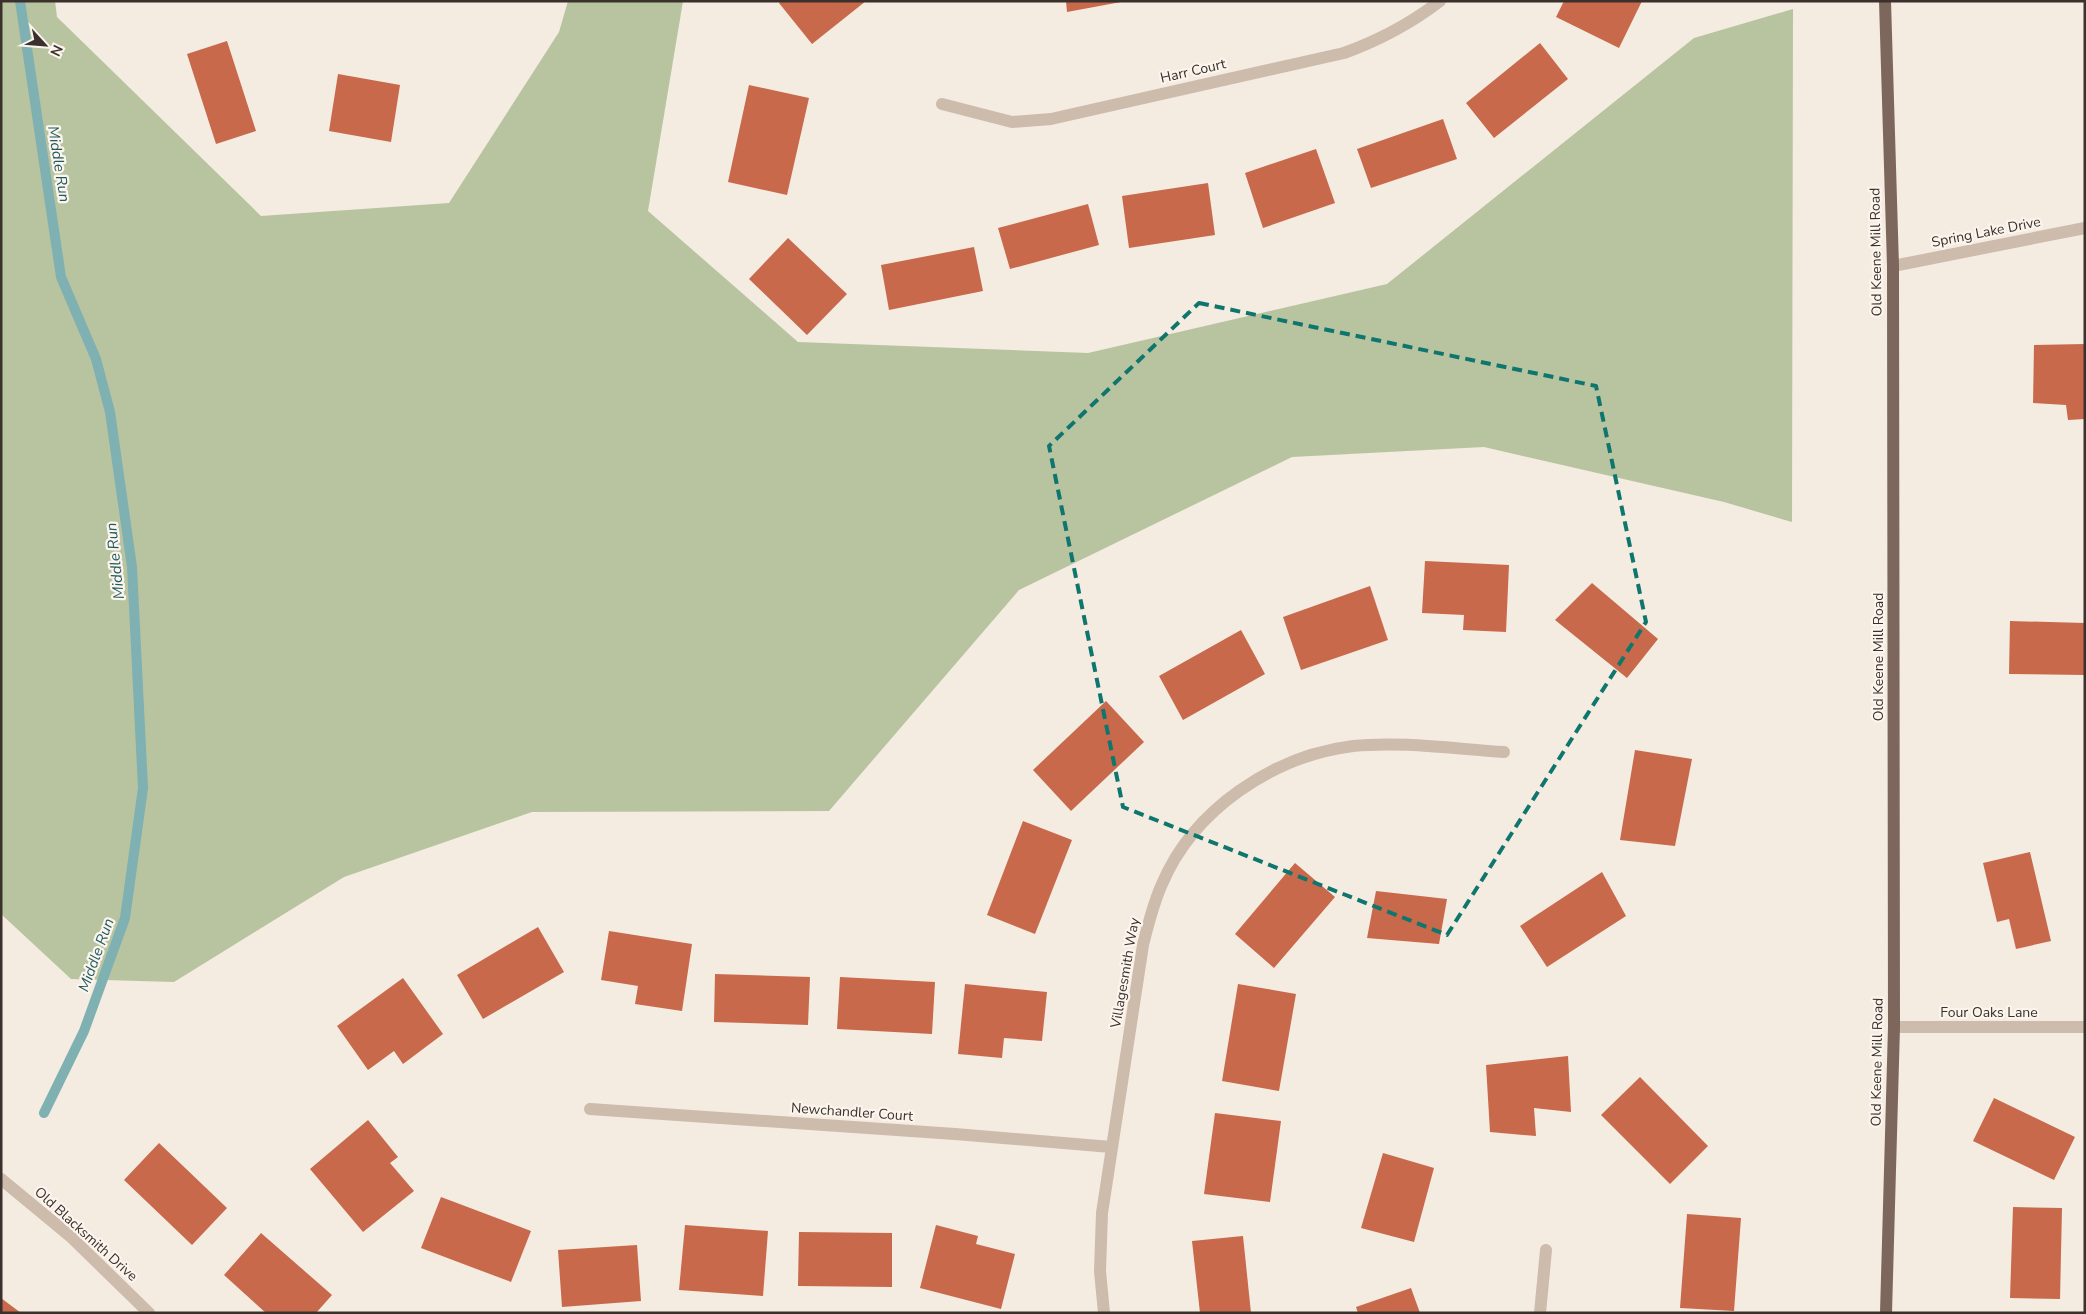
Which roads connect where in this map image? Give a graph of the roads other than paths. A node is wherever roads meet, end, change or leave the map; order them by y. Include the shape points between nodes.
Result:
1 (1440, 1) edge
2 (1885, 1) edge
3 (942, 104) dead end
4 (2085, 228) edge
5 (1892, 266) junction
6 (1504, 752) dead end
7 (1894, 1027) junction
8 (2085, 1027) edge
9 (590, 1109) dead end
10 (1111, 1147) junction
11 (1, 1180) edge
12 (1546, 1250) dead end
13 (149, 1313) edge
14 (1104, 1313) edge
15 (1540, 1313) edge
16 (1886, 1313) edge

1 - 3 street, Harr Court via 1398,30 1344,53 1051,119 1012,122
2 - 5 main road, Old Keene Mill Road
4 - 5 street, Spring Lake Drive
5 - 7 main road, Old Keene Mill Road
6 - 10 street, Villagesmith Way via 1383,744 1330,750 1296,760 1263,775 1238,791 1211,815 1177,856 1162,882 1152,911 1143,945
7 - 8 street, Four Oaks Lane
7 - 16 main road, Old Keene Mill Road
9 - 10 street, Newchandler Court
10 - 14 street, Villagesmith Way via 1102,1222 1100,1271
11 - 13 street, Old Blacksmith Drive via 70,1236
12 - 15 street

